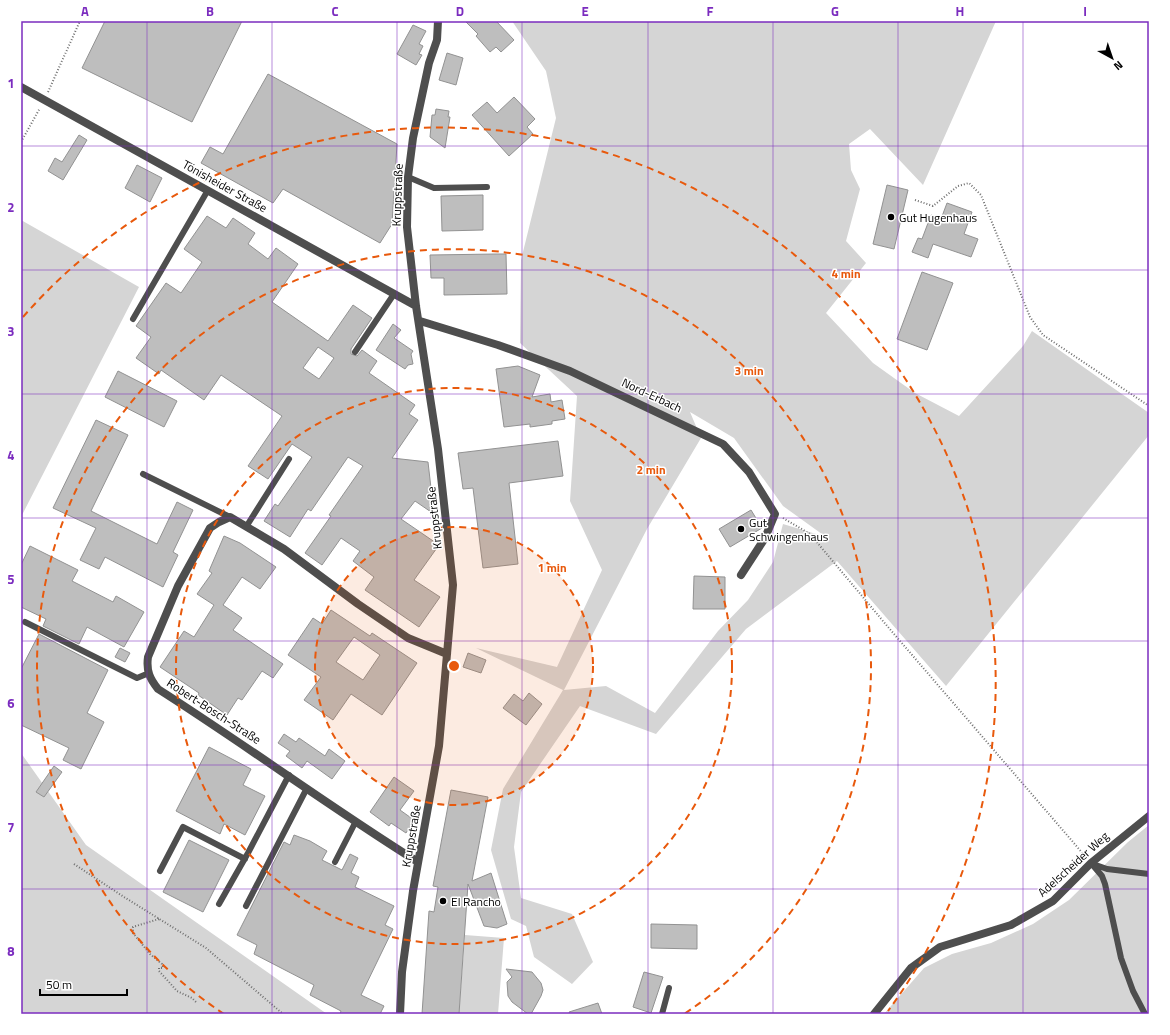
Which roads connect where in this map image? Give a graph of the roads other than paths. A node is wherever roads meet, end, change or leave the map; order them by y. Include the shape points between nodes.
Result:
1 (438, 21) edge
2 (21, 87) edge
3 (408, 177) junction
4 (487, 187) dead end
5 (208, 190) junction
6 (394, 294) junction
7 (416, 306) junction
8 (133, 319) dead end
9 (420, 321) junction
10 (355, 352) dead end
11 (289, 459) dead end
12 (143, 474) dead end
13 (230, 517) junction
14 (246, 527) junction
15 (741, 575) dead end
16 (25, 622) dead end
17 (447, 654) junction
18 (149, 673) junction
19 (289, 775) junction
20 (307, 788) junction
21 (1149, 816) edge
22 (355, 823) junction
23 (245, 858) junction
24 (335, 862) dead end
25 (418, 862) junction
26 (1091, 863) junction
27 (160, 871) dead end
28 (1149, 874) edge
29 (219, 904) dead end
30 (246, 906) dead end
31 (669, 988) dead end
32 (400, 1014) edge
33 (662, 1014) edge
34 (874, 1014) edge
35 (1145, 1014) edge

1 - 3 street, Kruppstraße via 437,40 429,63 414,130
2 - 5 street, Tönisheider Straße
3 - 4 lane via 434,188
3 - 7 street, Kruppstraße via 407,228
5 - 6 street, Tönisheider Straße
5 - 8 lane
6 - 7 street, Tönisheider Straße
6 - 10 lane
7 - 9 street, Kruppstraße
9 - 15 street, Nord-Erbach via 570,371 723,444 749,472 775,514 765,538
9 - 17 street, Kruppstraße via 452,569
11 - 14 lane
12 - 13 lane
13 - 14 street
13 - 18 street via 210,528 178,586 148,657
14 - 17 street via 284,549 408,638
16 - 18 lane via 137,678
17 - 25 street, Kruppstraße via 439,746
18 - 19 street, Robert-Bosch-Straße via 150,679 158,689
19 - 20 street, Robert-Bosch-Straße
19 - 23 lane
20 - 22 street, Robert-Bosch-Straße
20 - 30 lane
21 - 26 street, Adelscheider Weg
22 - 24 lane
22 - 25 street, Robert-Bosch-Straße
23 - 27 lane via 183,827
23 - 29 lane
25 - 32 street, Kruppstraße via 406,944
26 - 28 lane via 1107,869
26 - 34 street, Adelscheider Weg via 1054,901 1011,925 934,951 910,968
26 - 35 lane via 1105,884 1121,958
31 - 33 lane

